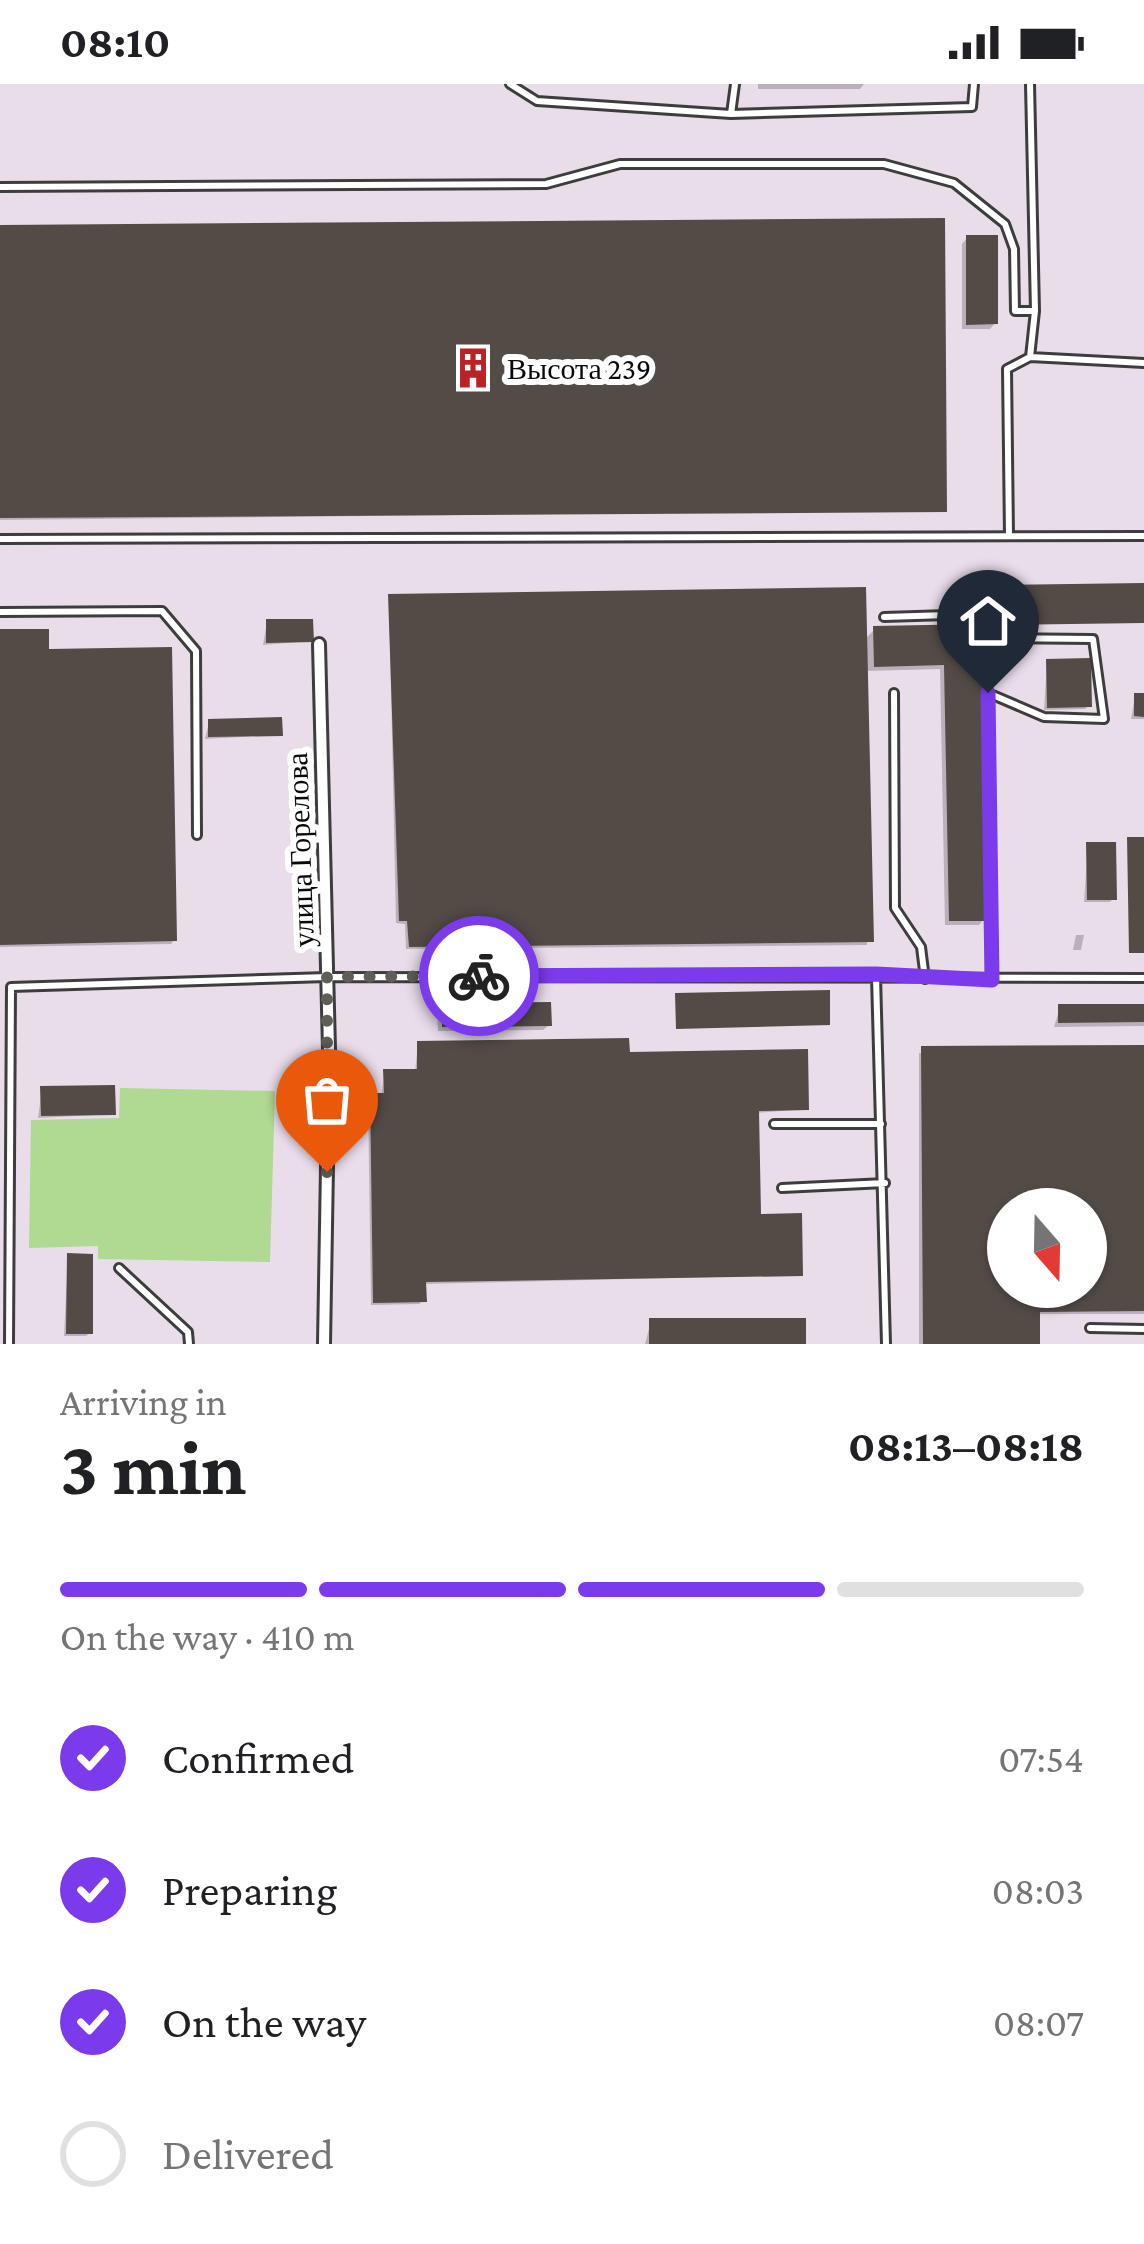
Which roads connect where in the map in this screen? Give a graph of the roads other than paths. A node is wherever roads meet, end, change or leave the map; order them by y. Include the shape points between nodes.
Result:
1 (509, 84) edge
2 (735, 84) edge
3 (974, 84) edge
4 (1030, 84) edge
5 (731, 114) junction
6 (0, 187) edge
7 (1035, 311) junction
8 (1030, 357) junction
9 (1144, 363) edge
10 (1010, 536) junction
11 (1144, 536) edge
12 (0, 539) edge
13 (0, 612) edge
14 (884, 617) dead end
15 (319, 644) dead end
16 (894, 693) dead end
17 (196, 835) dead end
18 (876, 974) junction
19 (327, 977) junction
20 (1144, 978) edge
21 (925, 979) junction
22 (992, 980) junction
23 (0, 987) edge
24 (11, 987) junction
25 (774, 1124) dead end
26 (881, 1124) junction
27 (885, 1183) junction
28 (782, 1188) dead end
29 (119, 1268) dead end
30 (1090, 1328) dead end
31 (1128, 1329) junction
32 (1144, 1329) edge
33 (4, 1334) edge
34 (9, 1344) edge
35 (189, 1344) edge
36 (324, 1344) edge
37 (886, 1344) edge
38 (1128, 1344) edge

1 - 5 lane via 537,101
2 - 5 lane
3 - 5 lane via 972,107
4 - 7 lane
6 - 7 lane via 546,184 620,164 884,164 954,183 1005,224 1014,249 1015,311
7 - 8 lane
8 - 9 lane
8 - 10 lane via 1007,369
10 - 11 lane
10 - 12 lane
13 - 17 lane via 162,611 196,651
14 - 22 lane via 980,614 992,638 1093,639 1104,718 1044,717 988,693
15 - 19 street, улица Горелова
16 - 21 lane via 896,908 921,947
18 - 19 lane
18 - 21 lane
18 - 26 lane
19 - 24 lane
19 - 36 street, улица Горелова
20 - 22 lane
21 - 22 lane
23 - 24 lane
24 - 33 lane
25 - 26 lane
26 - 27 lane
27 - 28 lane
27 - 37 lane
29 - 35 lane via 188,1332
30 - 31 lane
31 - 32 lane
31 - 38 lane
33 - 34 lane

